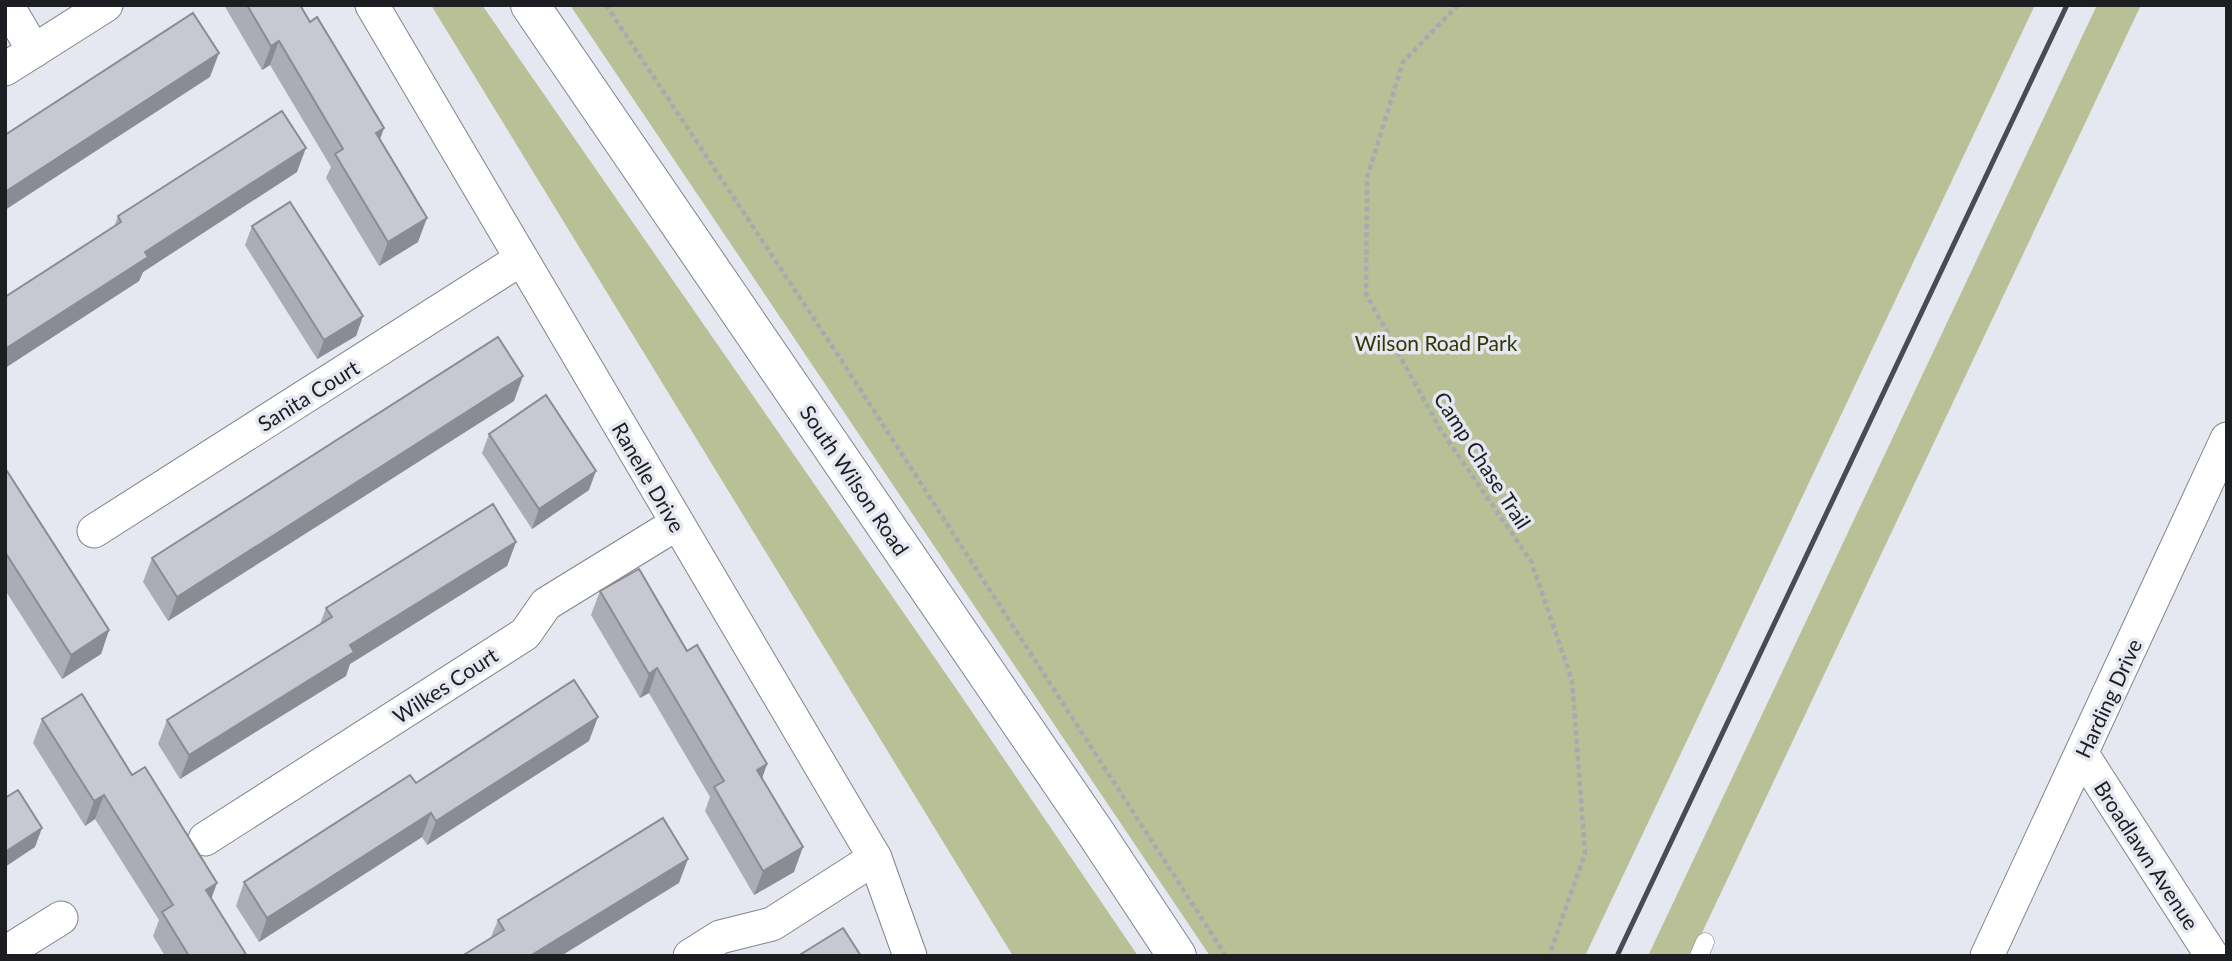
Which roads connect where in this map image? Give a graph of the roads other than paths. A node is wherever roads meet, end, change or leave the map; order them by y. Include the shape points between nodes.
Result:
1 (7, 5) edge
2 (106, 5) edge
3 (372, 5) edge
4 (530, 5) edge
5 (34, 51) junction
6 (5, 69) edge
7 (521, 259) junction
8 (2227, 439) edge
9 (2217, 489) edge
10 (676, 524) junction
11 (94, 531) dead end
12 (2082, 754) junction
13 (205, 839) dead end
14 (874, 858) junction
15 (61, 918) dead end
16 (5, 953) edge
17 (690, 956) edge
18 (910, 956) edge
19 (1177, 956) edge
20 (1987, 956) edge
21 (2212, 956) edge

1 - 5 street
2 - 5 street
3 - 7 street, Ranelle Drive
4 - 19 main road, South Wilson Road
5 - 6 street
7 - 10 street, Ranelle Drive
7 - 11 street, Sanita Court
8 - 9 street, Harding Drive
9 - 12 street, Harding Drive
10 - 13 street, Wilkes Court via 546,604 525,634
10 - 14 street, Ranelle Drive
12 - 20 street, Harding Drive
12 - 21 street, Broadlawn Avenue
14 - 17 street via 772,924 720,937
14 - 18 street, Ranelle Drive
15 - 16 street

